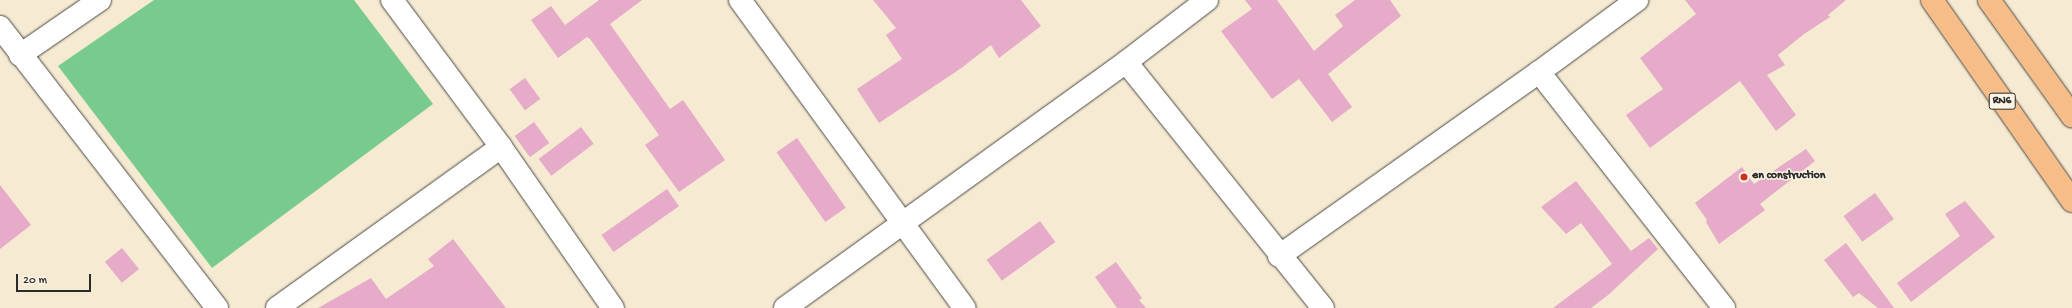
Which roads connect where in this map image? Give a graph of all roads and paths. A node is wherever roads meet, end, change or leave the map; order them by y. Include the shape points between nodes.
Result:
1 (100, 0) edge
2 (392, 0) edge
3 (740, 0) edge
4 (1208, 0) edge
5 (1637, 0) edge
6 (1932, 0) edge
7 (1989, 0) edge
8 (0, 27) edge
9 (20, 55) junction
10 (1126, 62) junction
11 (1539, 72) junction
12 (2072, 116) edge
13 (501, 147) junction
14 (2072, 201) edge
15 (903, 223) junction
16 (1279, 256) junction
17 (217, 308) edge
18 (277, 308) edge
19 (614, 308) edge
20 (785, 308) edge
21 (965, 308) edge
22 (1323, 308) edge
23 (1724, 308) edge

1 - 9 street
2 - 13 street
3 - 15 street
4 - 10 street
5 - 11 street
6 - 14 highway, RN6
7 - 12 highway
8 - 9 street
9 - 17 street
10 - 15 street
10 - 16 street
11 - 16 street
11 - 23 street
13 - 18 street
13 - 19 street
15 - 20 street
15 - 21 street
16 - 22 street

